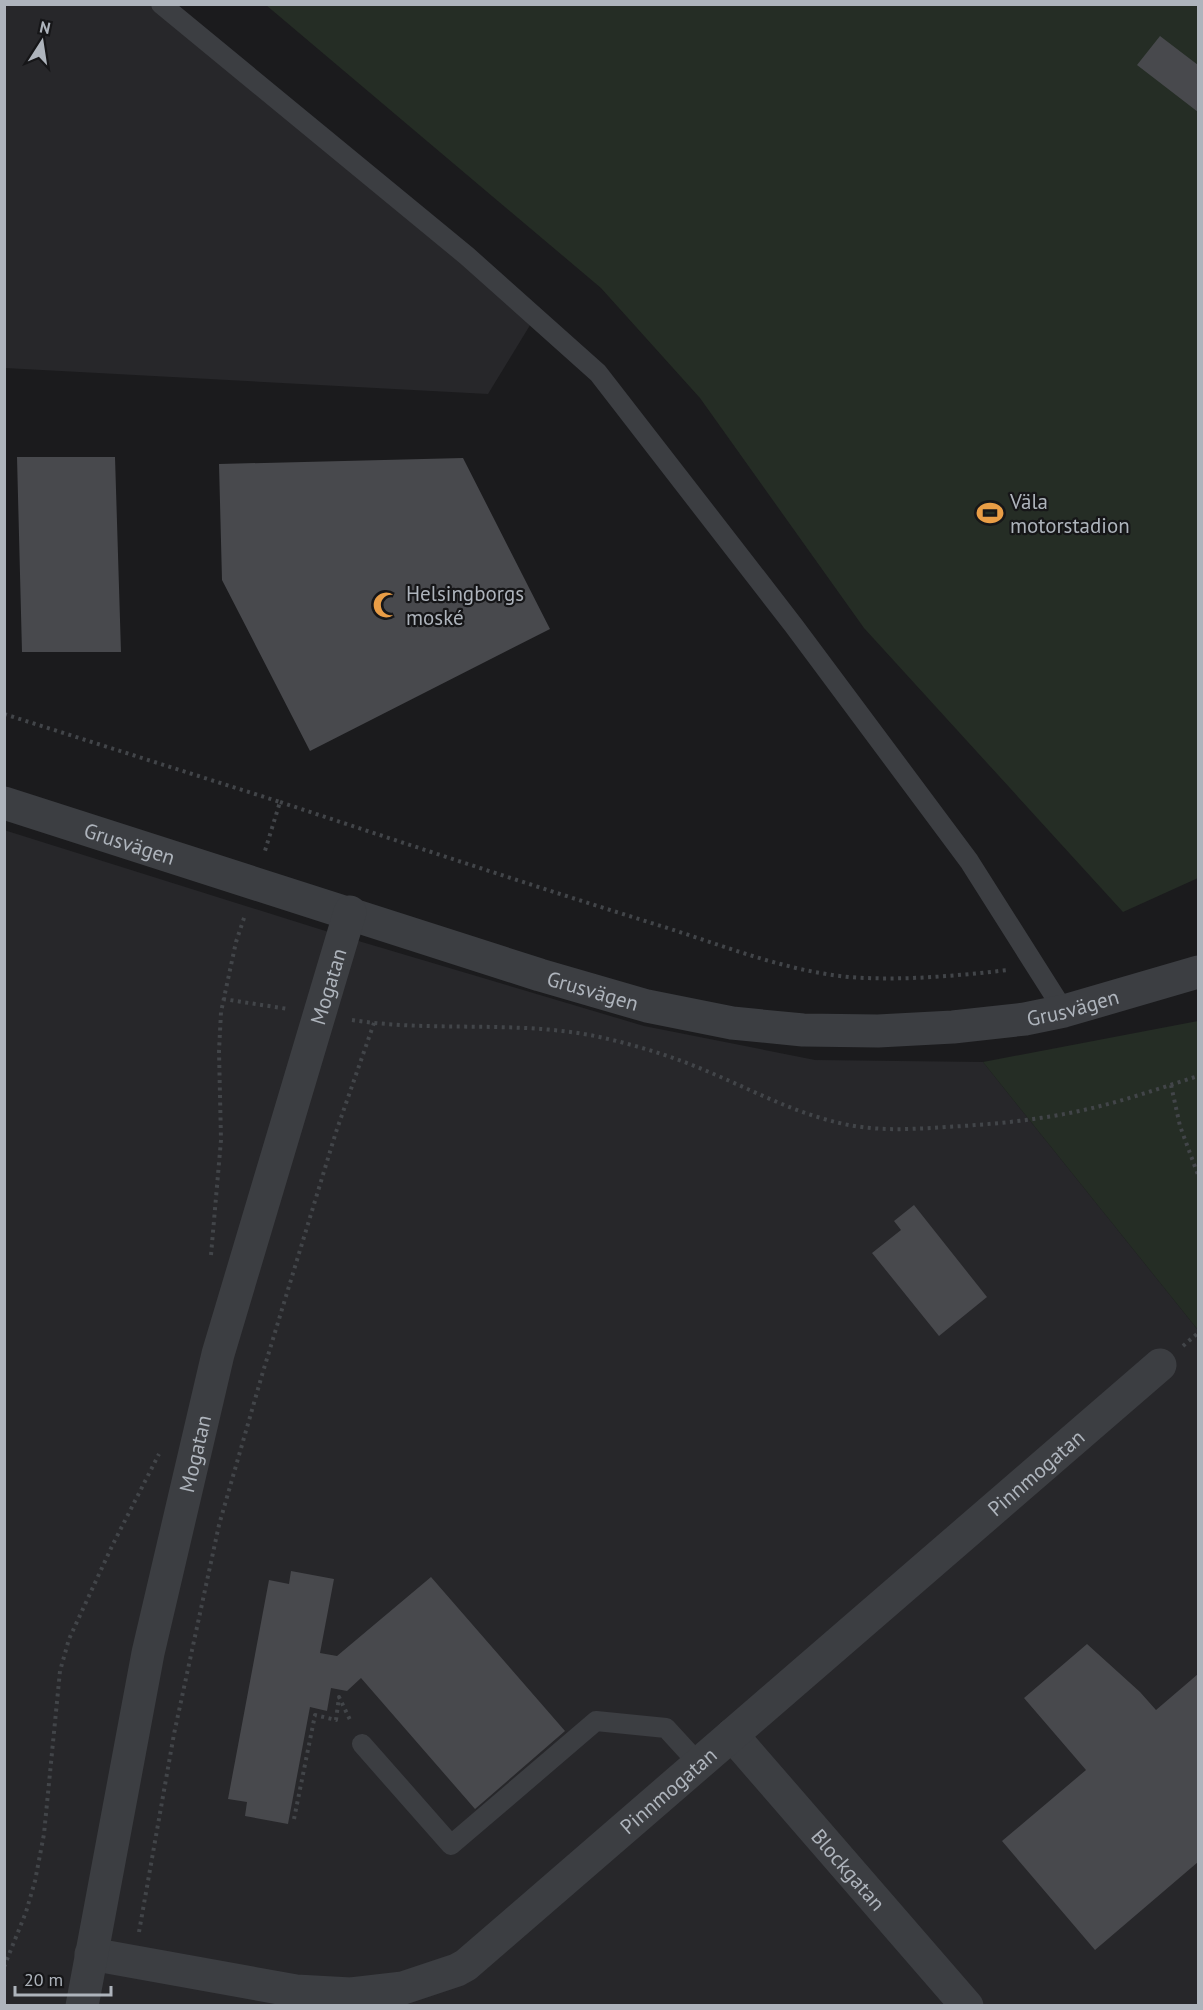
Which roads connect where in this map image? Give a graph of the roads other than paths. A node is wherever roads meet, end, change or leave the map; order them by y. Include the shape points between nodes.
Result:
1 (161, 4) edge
2 (4, 802) edge
3 (350, 912) junction
4 (1198, 972) edge
5 (1064, 1011) junction
6 (1160, 1365) dead end
7 (732, 1735) junction
8 (362, 1744) road end
9 (699, 1764) junction
10 (91, 1954) junction
11 (82, 2006) edge
12 (967, 2006) edge

1 - 5 lane via 467,256 598,373 969,861
2 - 3 street, Grusvägen
3 - 5 street, Grusvägen via 540,975 647,1006 732,1023 803,1030 878,1031 1025,1020
3 - 10 street, Mogatan via 218,1354 148,1653
4 - 5 street, Grusvägen
6 - 7 street, Pinnmogatan
7 - 9 street, Pinnmogatan
7 - 12 street, Blockgatan
8 - 9 lane via 451,1845 596,1721 666,1728
9 - 10 street, Pinnmogatan via 466,1965 430,1980 351,1995 296,1991
10 - 11 street, Mogatan

